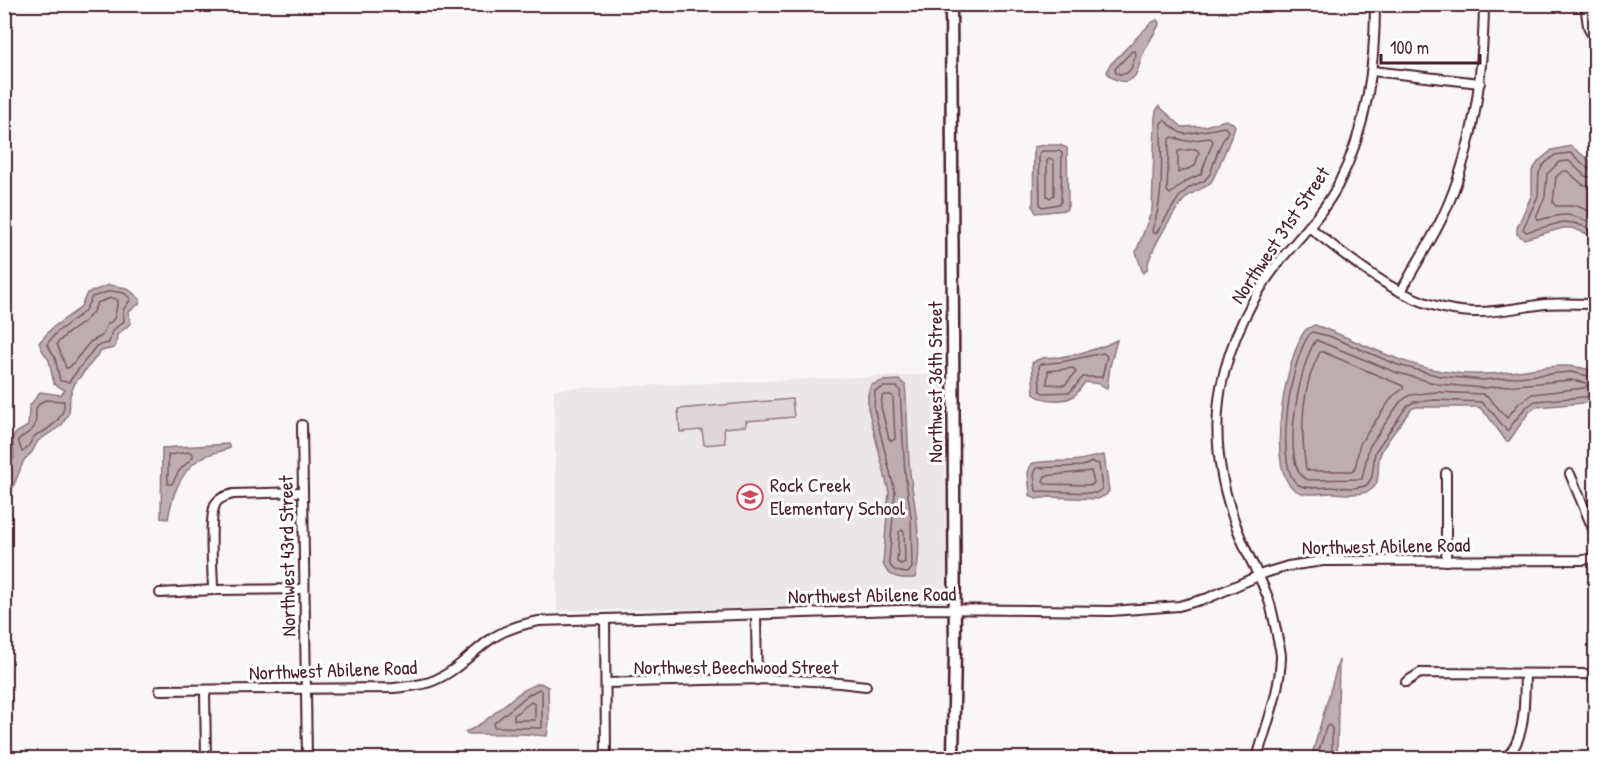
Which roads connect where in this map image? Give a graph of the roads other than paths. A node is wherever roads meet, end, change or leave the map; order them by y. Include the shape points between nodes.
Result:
1 (951, 4) edge
2 (1375, 4) edge
3 (1484, 4) edge
4 (1585, 4) edge
5 (1596, 46) edge
6 (1372, 71) junction
7 (1480, 83) junction
8 (1309, 227) junction
9 (1401, 292) junction
10 (1596, 304) edge
11 (302, 425) dead end
12 (1446, 473) dead end
13 (1570, 474) dead end
14 (303, 492) junction
15 (1596, 536) edge
16 (1596, 557) edge
17 (1446, 561) junction
18 (1257, 576) junction
19 (304, 589) junction
20 (213, 590) junction
21 (160, 593) dead end
22 (954, 610) junction
23 (756, 615) junction
24 (604, 620) junction
25 (1526, 674) junction
26 (1596, 677) edge
27 (758, 680) junction
28 (1406, 682) dead end
29 (606, 684) junction
30 (866, 686) dead end
31 (305, 689) junction
32 (160, 690) dead end
33 (205, 690) junction
34 (206, 759) edge
35 (307, 759) edge
36 (606, 759) edge
37 (953, 759) edge
38 (1257, 759) edge
39 (1504, 759) edge

1 - 22 main road, Northwest 36th Street
2 - 6 street, Northwest 31st Street
3 - 7 street
4 - 5 street
6 - 7 street
6 - 8 street, Northwest 31st Street via 1364,114 1338,185
7 - 9 street via 1474,120 1454,188 1443,217
8 - 9 street
8 - 18 street, Northwest 31st Street via 1263,284 1245,316 1222,386 1216,422 1229,508
9 - 10 street via 1434,306 1473,312 1546,304
11 - 14 street, Northwest 43rd Street
12 - 17 street
13 - 15 street
14 - 19 street, Northwest 43rd Street
14 - 20 street via 233,494 216,503
16 - 17 street, Northwest Abilene Road
17 - 18 street, Northwest Abilene Road via 1323,561
18 - 22 street, Northwest Abilene Road via 1179,606 1112,611
18 - 38 street, Northwest 31st Street via 1270,602 1281,655 1277,691
19 - 20 street
19 - 31 street, Northwest 43rd Street
20 - 21 street
22 - 23 street, Northwest Abilene Road
22 - 37 main road, Northwest 36th Street
23 - 24 street, Northwest Abilene Road
23 - 27 street
24 - 29 street
24 - 31 street, Northwest Abilene Road via 522,624 492,639 449,673 419,685
25 - 26 street
25 - 28 street via 1420,673
25 - 39 street via 1523,718 1517,740
27 - 29 street, Northwest Beechwood Street
27 - 30 street, Northwest Beechwood Street
29 - 36 street
31 - 33 street, Northwest Abilene Road
31 - 35 street, Northwest 43rd Street
32 - 33 street, Northwest Abilene Road
33 - 34 street

